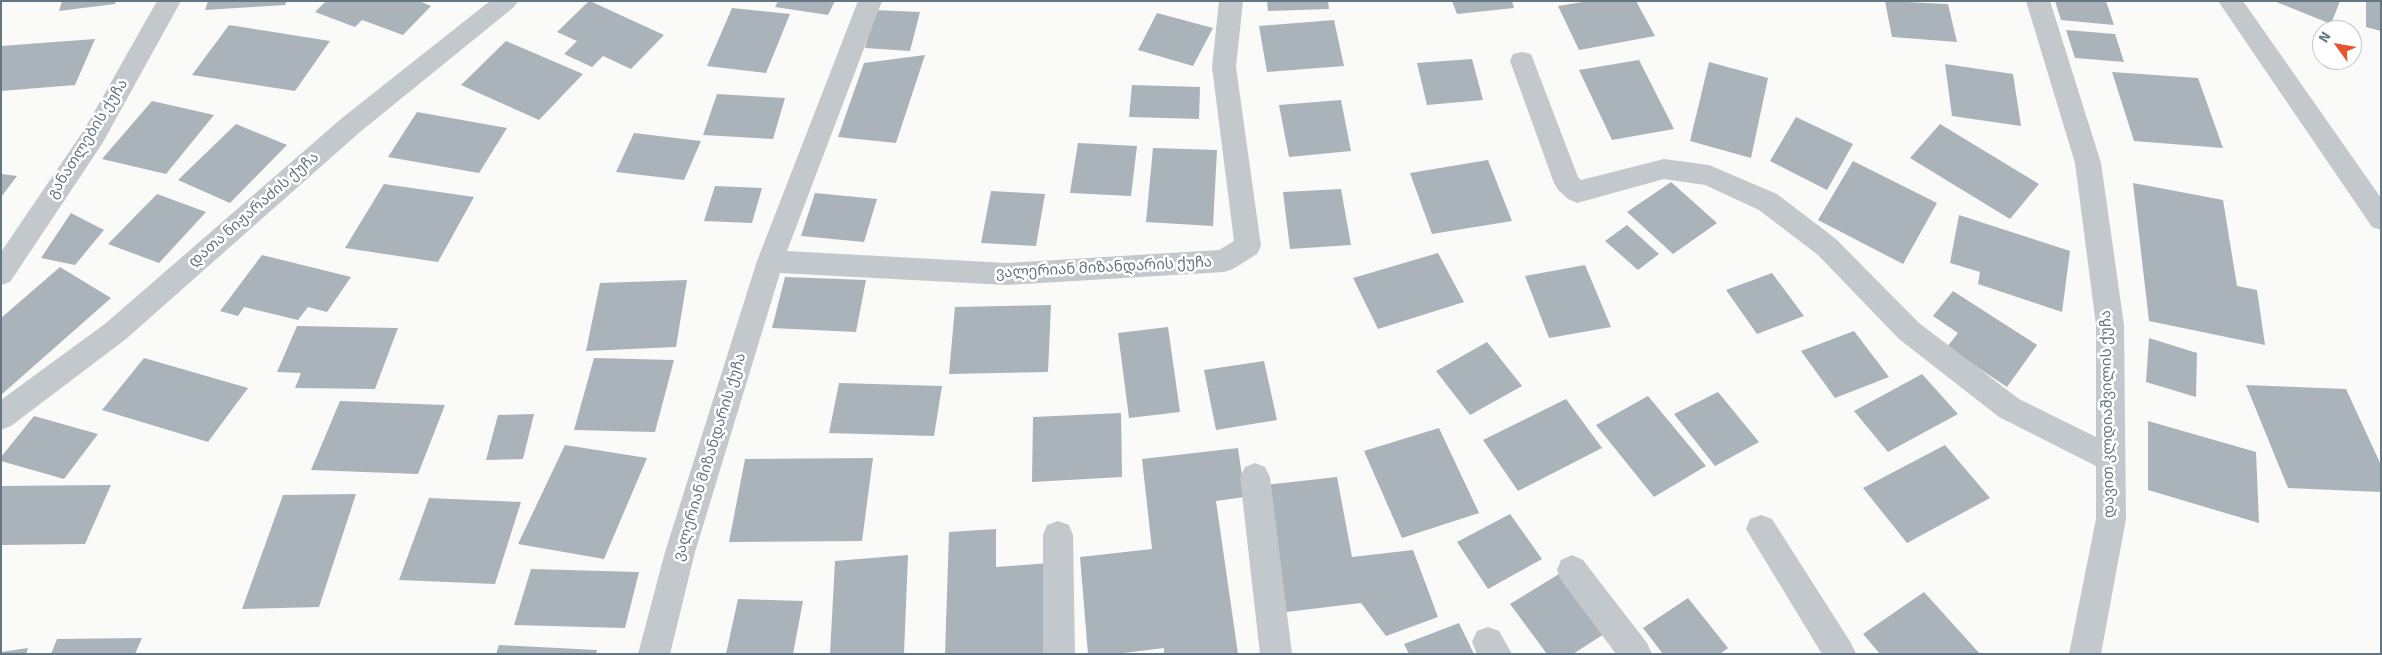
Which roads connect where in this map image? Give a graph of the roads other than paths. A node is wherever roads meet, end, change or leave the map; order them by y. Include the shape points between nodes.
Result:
1 (169, 1) edge
2 (506, 1) edge
3 (870, 1) edge
4 (1230, 1) edge
5 (2038, 1) edge
6 (2230, 1) edge
7 (1522, 61) dead end
8 (2381, 219) edge
9 (770, 261) junction
10 (1, 274) edge
11 (1, 416) edge
12 (2109, 458) junction
13 (1255, 477) dead end
14 (1761, 529) dead end
15 (1058, 535) dead end
16 (1572, 570) dead end
17 (654, 654) edge
18 (1059, 654) edge
19 (1276, 654) edge
20 (1636, 654) edge
21 (1840, 654) edge
22 (2085, 654) edge

1 - 10 street, განათლების ქუჩა via 93,136
2 - 11 street, დათა ნიჟარაძის ქუჩა via 351,125 116,331
3 - 9 street, ვალერიან მიზანდარის ქუჩა
4 - 9 street, ვალერიან მიზანდარის ქუჩა via 1224,67 1248,246 1224,261 1007,274
5 - 12 street, დავით კლდიაშვილის ქუჩა via 2088,163 2110,325
6 - 8 street
7 - 12 street via 1567,183 1577,192 1664,169 1710,175 1768,202 1827,247 1909,331 2009,408
9 - 17 street, ვალერიან მიზანდარის ქუჩა via 680,552
12 - 22 street, დავით კლდიაშვილის ქუჩა via 2111,519
13 - 19 street
14 - 21 street
15 - 18 street
16 - 20 street

